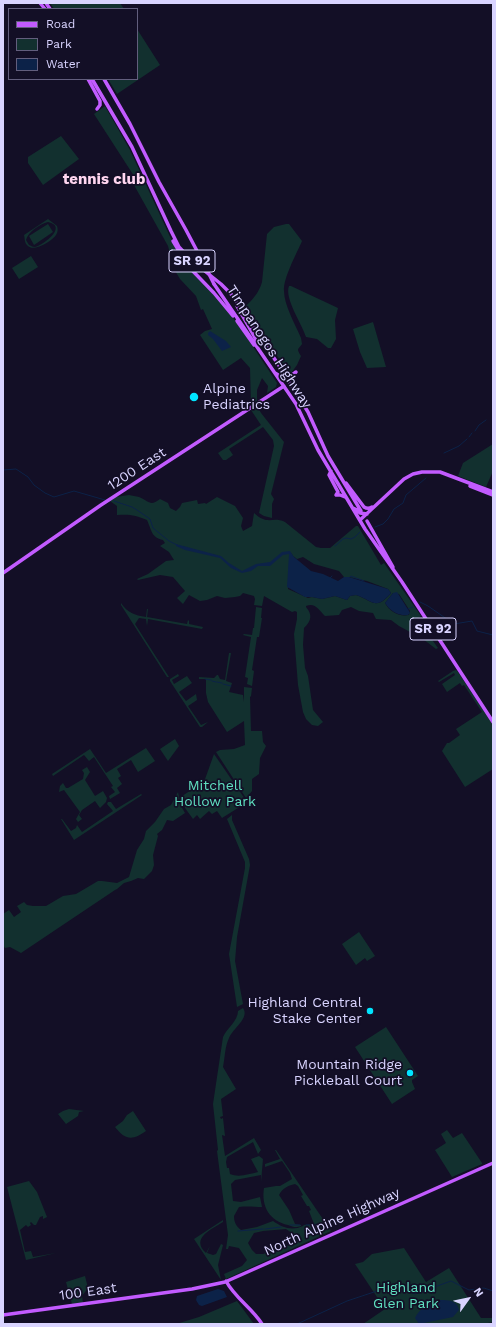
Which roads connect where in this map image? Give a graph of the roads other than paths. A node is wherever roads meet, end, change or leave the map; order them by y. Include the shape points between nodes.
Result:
1 (90, 80) edge
2 (91, 80) edge
3 (105, 80) edge
4 (108, 107) junction
5 (97, 109) dead end
6 (215, 282) junction
7 (274, 371) junction
8 (296, 372) dead end
9 (284, 386) junction
10 (333, 465) junction
11 (330, 471) junction
12 (493, 494) edge
13 (346, 498) junction
14 (377, 505) junction
15 (353, 508) junction
16 (360, 511) dead end
17 (368, 513) junction
18 (360, 520) junction
19 (367, 521) dead end
20 (3, 573) edge
21 (402, 582) junction
22 (493, 722) edge
23 (493, 1163) edge
24 (225, 1282) junction
25 (176, 1292) joint
26 (3, 1315) edge
27 (261, 1324) edge

1 - 5 main road via 100,101
2 - 4 main road, SR 92
3 - 6 main road, Timpanogos Highway / SR 92, bridge
4 - 6 main road, SR 92 via 132,147 176,242
4 - 7 main road, SR 92 via 130,147 182,257 228,309
6 - 7 main road, Timpanogos Highway / SR 92
6 - 7 main road via 231,296
6 - 10 main road, SR 92, bridge via 226,288 234,298 284,374 308,412
7 - 8 main road via 285,379
7 - 9 main road, Timpanogos Highway / SR 92
9 - 11 main road, Timpanogos Highway / SR 92
9 - 20 main road, 1200 East via 96,508
10 - 14 main road via 366,509
10 - 16 main road, SR 92
11 - 13 main road, Timpanogos Highway / SR 92
11 - 13 main road via 329,475 338,492 336,495
12 - 14 main road via 440,472 426,471 409,476
12 - 18 main road via 439,474 426,473 409,478
13 - 15 main road, Timpanogos Highway / SR 92
14 - 17 main road
15 - 17 main road via 362,514
15 - 18 main road, Timpanogos Highway / SR 92
17 - 18 main road
18 - 21 main road, SR 92
19 - 21 main road, SR 92
21 - 22 main road, SR 92
23 - 24 main road, North Alpine Highway
24 - 25 main road, North Alpine Highway
24 - 27 main road
25 - 26 main road, 100 East

